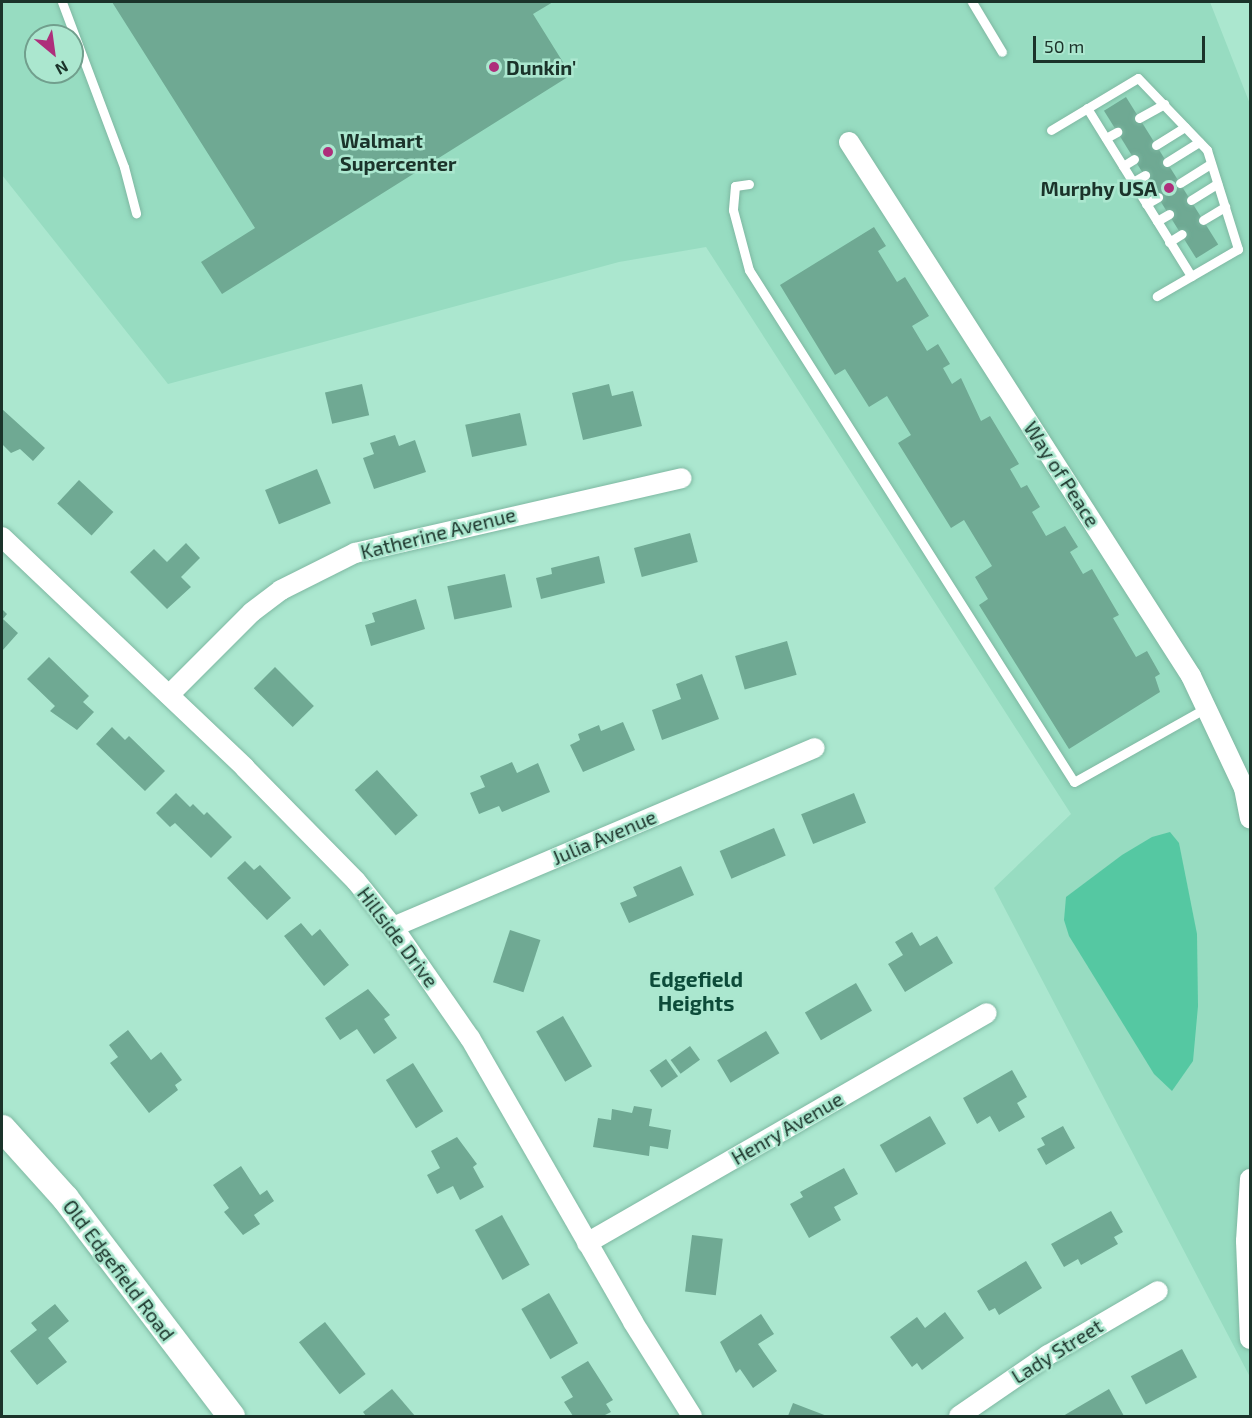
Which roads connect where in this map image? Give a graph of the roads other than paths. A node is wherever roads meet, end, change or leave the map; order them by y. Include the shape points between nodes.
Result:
1 (62, 2) edge
2 (972, 2) edge
3 (1002, 52) dead end
4 (1164, 104) junction
5 (1087, 108) junction
6 (1139, 118) dead end
7 (1185, 127) junction
8 (1051, 130) dead end
9 (1117, 132) dead end
10 (1106, 138) junction
11 (1199, 141) junction
12 (849, 142) dead end
13 (1156, 145) dead end
14 (1134, 159) dead end
15 (1167, 162) dead end
16 (1211, 164) junction
17 (1123, 166) junction
18 (1145, 175) dead end
19 (1133, 182) junction
20 (748, 183) dead end
21 (1180, 183) dead end
22 (1217, 184) junction
23 (1158, 197) dead end
24 (1191, 200) dead end
25 (1146, 204) junction
26 (1225, 207) junction
27 (136, 213) dead end
28 (1169, 214) dead end
29 (1203, 220) dead end
30 (1157, 221) junction
31 (1182, 234) dead end
32 (1170, 242) junction
33 (1191, 276) junction
34 (1157, 296) dead end
35 (682, 478) dead end
36 (2, 537) edge
37 (169, 695) junction
38 (1209, 706) junction
39 (815, 748) dead end
40 (1251, 818) edge
41 (393, 927) junction
42 (987, 1013) dead end
43 (2, 1128) edge
44 (1251, 1179) edge
45 (1248, 1241) edge
46 (587, 1243) junction
47 (1158, 1291) dead end
48 (1251, 1339) edge
49 (231, 1416) edge
50 (692, 1416) edge
51 (959, 1416) edge

1 - 27 lane via 124,167
2 - 3 lane
4 - 5 lane via 1138,78
4 - 6 lane
4 - 7 lane
5 - 8 lane
5 - 10 lane
7 - 11 lane
7 - 13 lane
9 - 10 lane
10 - 17 lane
11 - 15 lane
11 - 16 lane
12 - 38 street, Way of Peace
14 - 17 lane
16 - 21 lane
16 - 22 lane
17 - 19 lane
18 - 19 lane
19 - 25 lane
20 - 38 lane via 735,186 733,210 749,270 1074,783
22 - 24 lane
22 - 26 lane
23 - 25 lane
25 - 30 lane
26 - 29 lane
26 - 33 lane via 1238,249
28 - 30 lane
30 - 32 lane
31 - 32 lane
32 - 33 lane
33 - 34 lane
35 - 37 street, Katherine Avenue via 355,553 281,590 252,612
36 - 37 street, Hillside Drive
37 - 41 street, Hillside Drive via 348,873
38 - 40 street, Way of Peace via 1244,788
39 - 41 street, Julia Avenue
41 - 46 street, Hillside Drive via 470,1038
42 - 46 street, Henry Avenue
43 - 49 street, Old Edgefield Road via 65,1198
44 - 45 street
45 - 48 street
46 - 50 street, Hillside Drive
47 - 51 street, Lady Street via 1048,1355

